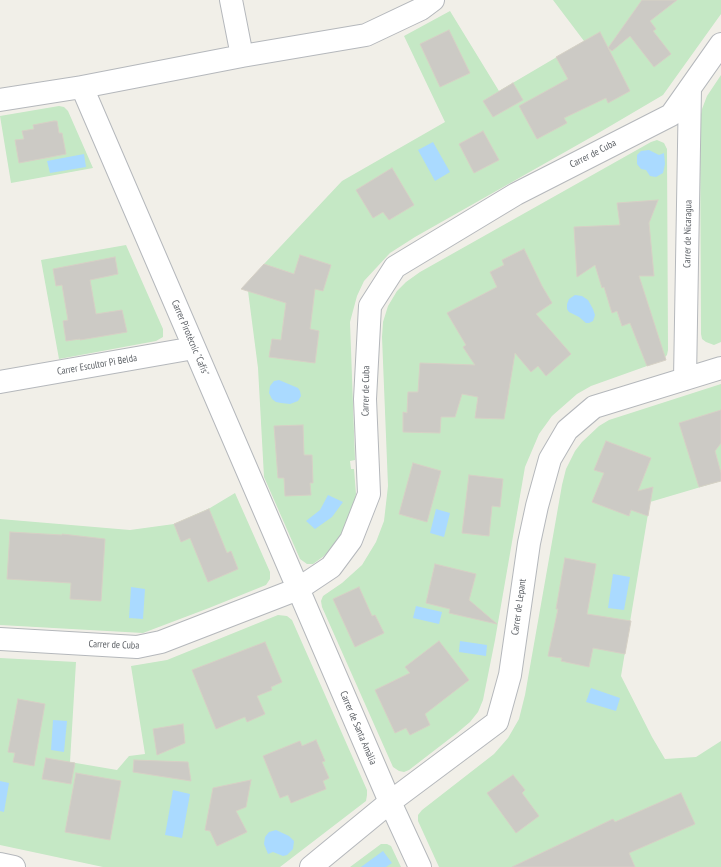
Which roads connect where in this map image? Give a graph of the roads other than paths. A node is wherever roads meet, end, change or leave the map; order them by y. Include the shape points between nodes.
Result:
1 (231, 0) edge
2 (424, 3) edge
3 (721, 44) edge
4 (242, 56) junction
5 (82, 87) junction
6 (690, 88) junction
7 (0, 100) edge
8 (194, 348) junction
9 (721, 368) edge
10 (685, 379) junction
11 (0, 382) edge
12 (298, 589) junction
13 (0, 639) edge
14 (390, 802) junction
15 (0, 864) edge
16 (14, 867) edge
17 (311, 867) edge
18 (420, 867) edge

1 - 4 street
2 - 4 street via 366,35
3 - 6 street, Carrer de Cuba
4 - 5 street
5 - 7 street
5 - 8 street, Carrer Pirotècnic "Cafís"
6 - 10 street, Carrer de Nicaragua
6 - 12 street, Carrer de Cuba via 671,115 516,194 395,267 370,306 365,399 369,494 351,540 331,566
8 - 11 street, Carrer Escultor Pi Belda
8 - 12 street, Carrer Pirotècnic "Cafís"
9 - 10 street, Carrer de Lepant
10 - 14 street, Carrer de Lepant via 594,407 568,430 550,460 537,506 529,543 510,675 497,722
12 - 13 street, Carrer de Cuba via 161,642 137,647
12 - 14 street, Carrer de Santa Amàlia
14 - 17 street, Carrer de Lepant
14 - 18 street, Carrer de Santa Amàlia
15 - 16 street

